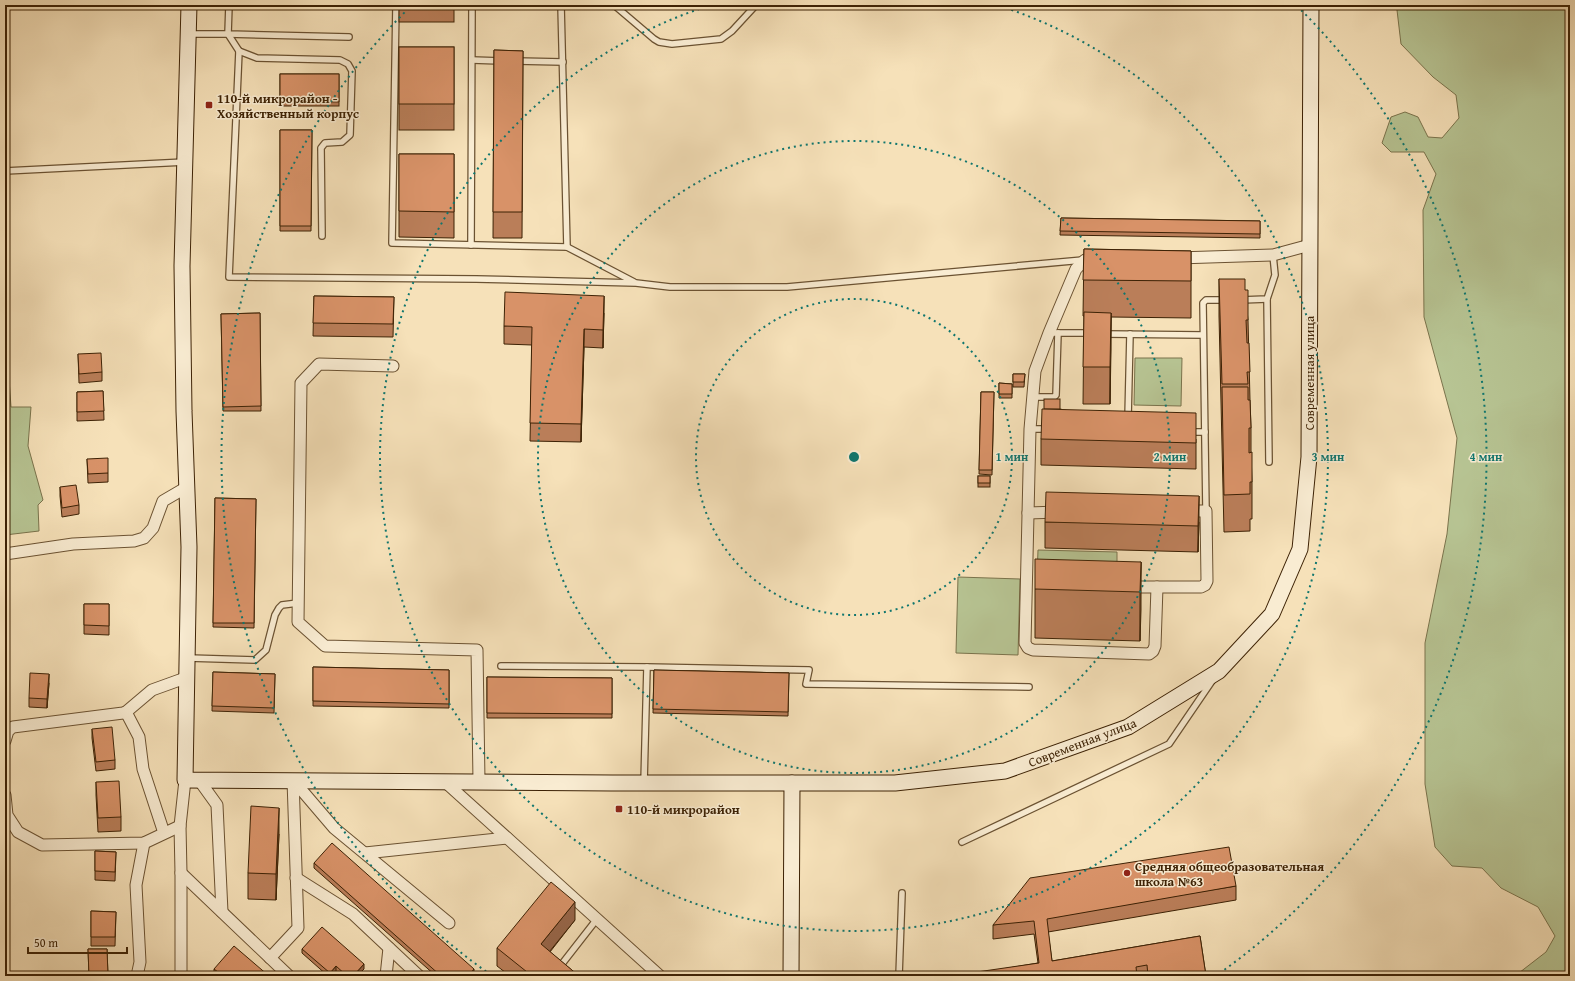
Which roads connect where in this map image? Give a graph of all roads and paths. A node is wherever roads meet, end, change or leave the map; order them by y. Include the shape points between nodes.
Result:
1 (189, 5) edge
2 (229, 5) edge
3 (396, 5) edge
4 (472, 5) edge
5 (561, 5) edge
6 (614, 5) edge
7 (756, 5) edge
8 (1311, 5) edge
9 (188, 34) junction
10 (228, 34) junction
11 (349, 37) dead end
12 (239, 51) junction
13 (472, 60) junction
14 (563, 62) junction
15 (185, 162) junction
16 (5, 171) edge
17 (322, 236) dead end
18 (471, 244) junction
19 (1310, 245) junction
20 (567, 247) junction
21 (1273, 255) junction
22 (1163, 258) edge
23 (1108, 259) edge
24 (1085, 260) junction
25 (636, 283) junction
26 (1268, 299) junction
27 (1229, 300) edge
28 (1237, 300) edge
29 (1053, 333) junction
30 (1094, 333) edge
31 (1101, 334) edge
32 (1130, 334) junction
33 (1203, 336) junction
34 (393, 366) dead end
35 (1033, 397) junction
36 (1128, 423) edge
37 (1030, 428) junction
38 (1053, 429) edge
39 (1182, 432) edge
40 (1205, 432) junction
41 (1269, 462) dead end
42 (187, 487) junction
43 (1206, 511) junction
44 (1067, 512) edge
45 (1175, 512) edge
46 (1028, 513) junction
47 (5, 554) edge
48 (1118, 587) edge
49 (1157, 587) junction
50 (298, 603) junction
51 (188, 658) junction
52 (502, 666) dead end
53 (647, 667) junction
54 (1219, 671) junction
55 (188, 676) junction
56 (1030, 687) dead end
57 (126, 712) junction
58 (5, 741) edge
59 (192, 780) junction
60 (293, 780) junction
61 (444, 781) junction
62 (479, 781) junction
63 (644, 783) junction
64 (792, 783) junction
65 (5, 795) edge
66 (180, 826) junction
67 (164, 833) junction
68 (507, 838) junction
69 (962, 842) dead end
70 (144, 843) junction
71 (365, 853) junction
72 (181, 873) junction
73 (296, 878) junction
74 (902, 893) dead end
75 (222, 912) junction
76 (597, 919) junction
77 (449, 923) dead end
78 (389, 948) junction
79 (270, 958) junction
80 (137, 976) edge
81 (181, 976) edge
82 (289, 976) edge
83 (386, 976) edge
84 (419, 976) edge
85 (566, 976) edge
86 (660, 976) edge
87 (791, 976) edge
88 (899, 976) edge

1 - 9 street
2 - 10 lane
3 - 18 lane via 392,243
4 - 13 lane
5 - 14 lane
6 - 7 lane via 654,39 672,44 720,39 732,31
8 - 19 street, Современная улица
9 - 10 lane
9 - 15 street
10 - 11 lane
10 - 12 lane
12 - 17 lane via 257,58 340,60 348,64 352,71 350,135 342,142 325,143 321,148
12 - 25 lane via 229,277
13 - 14 lane
13 - 18 lane
14 - 20 lane
15 - 16 lane
15 - 42 street via 182,266
18 - 20 lane
19 - 21 street
19 - 54 street, Современная улица via 1309,457 1300,549 1272,614
20 - 25 lane
21 - 22 street
21 - 26 lane via 1276,275
23 - 24 street
24 - 25 lane via 787,287 670,288
24 - 29 street via 1076,269
26 - 28 lane
26 - 41 lane
27 - 33 lane via 1204,301
29 - 30 lane
29 - 35 street via 1035,371
29 - 35 lane via 1056,395
31 - 32 lane
32 - 33 lane
32 - 36 lane
33 - 40 lane
34 - 50 street via 319,364 301,383
35 - 37 street
37 - 38 lane
37 - 46 street
39 - 40 lane
40 - 43 lane
42 - 47 street via 163,501 153,528 144,538 73,544
42 - 51 street
43 - 45 street
43 - 49 street via 1205,585
44 - 46 street
46 - 49 street via 1030,586 1025,643 1028,648 1149,654 1155,646
48 - 49 street
50 - 51 lane via 282,605 279,608 266,650 255,660
50 - 62 street via 298,622 325,646 477,650
51 - 55 street
52 - 53 lane
53 - 56 lane via 809,670 806,684
53 - 63 lane
54 - 64 street, Современная улица via 1128,727 1004,771 895,782
54 - 69 lane via 1169,744
55 - 57 street via 152,690
55 - 59 street
57 - 58 street via 13,727 8,730
57 - 67 street via 139,737 143,769
59 - 60 street, Современная улица
59 - 66 street
59 - 75 street via 217,805
60 - 61 street, Современная улица
60 - 71 street via 334,828
60 - 73 street
61 - 62 street, Современная улица
61 - 68 street
62 - 63 street, Современная улица
63 - 64 street, Современная улица
64 - 87 street
65 - 70 street via 7,815 18,832 42,845
66 - 67 street
66 - 72 street
67 - 70 street
68 - 71 street
68 - 76 street
70 - 80 street via 136,885 140,962
71 - 77 street
72 - 75 street
72 - 81 street
73 - 78 street via 354,914
73 - 79 street via 298,928
74 - 88 lane
75 - 79 street
76 - 85 lane via 558,970
76 - 86 street
78 - 83 street
78 - 84 street
79 - 82 street

